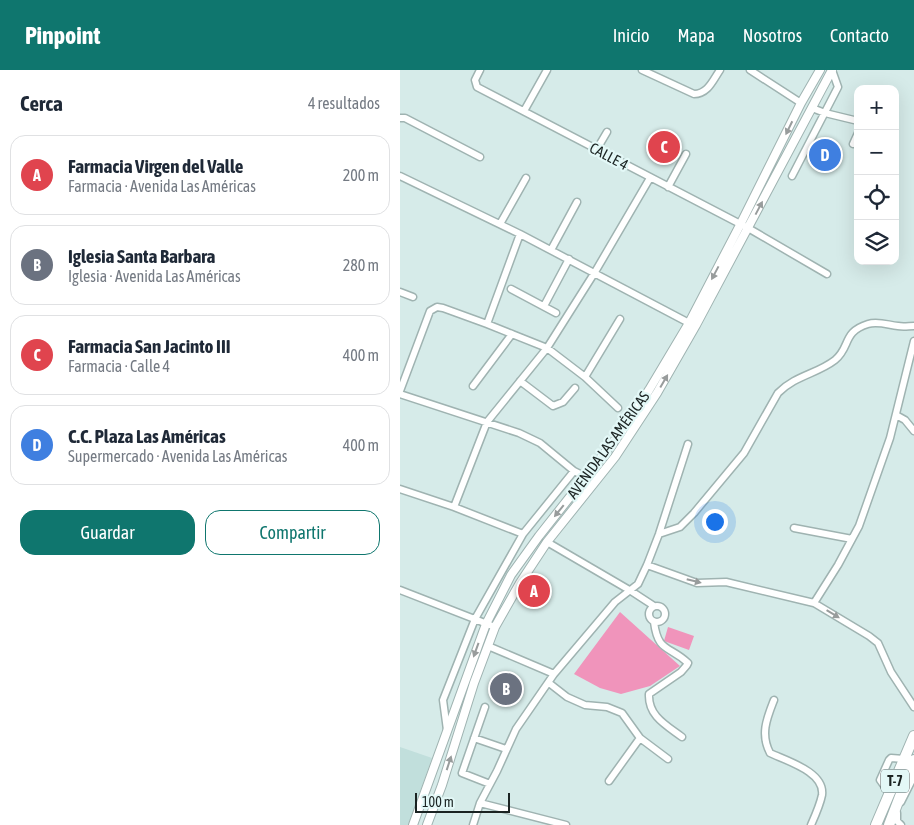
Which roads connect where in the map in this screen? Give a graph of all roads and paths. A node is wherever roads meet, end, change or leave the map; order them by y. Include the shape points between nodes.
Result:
1 (480, 70) edge
2 (547, 70) edge
3 (642, 70) edge
4 (720, 70) edge
5 (750, 70) edge
6 (820, 70) edge
7 (832, 70) edge
8 (801, 103) junction
9 (812, 108) junction
10 (524, 111) junction
11 (825, 113) junction
12 (400, 118) edge
13 (854, 120) edge
14 (606, 132) dead end
15 (597, 149) junction
16 (790, 150) junction
17 (803, 153) junction
18 (686, 154) dead end
19 (480, 157) dead end
20 (400, 176) edge
21 (792, 176) dead end
22 (526, 178) dead end
23 (650, 178) junction
24 (668, 187) junction
25 (577, 202) dead end
26 (500, 224) junction
27 (744, 226) junction
28 (520, 234) junction
29 (552, 250) junction
30 (569, 259) junction
31 (595, 272) junction
32 (828, 274) dead end
33 (511, 289) dead end
34 (400, 292) edge
35 (413, 297) dead end
36 (544, 306) junction
37 (556, 313) dead end
38 (620, 319) dead end
39 (689, 323) junction
40 (487, 324) junction
41 (914, 326) edge
42 (512, 334) junction
43 (914, 341) edge
44 (547, 348) junction
45 (585, 377) junction
46 (520, 381) junction
47 (473, 386) dead end
48 (575, 388) dead end
49 (400, 392) edge
50 (618, 408) dead end
51 (896, 415) junction
52 (487, 422) junction
53 (914, 431) edge
54 (688, 444) dead end
55 (574, 470) junction
56 (586, 478) junction
57 (400, 489) edge
58 (454, 507) junction
59 (794, 528) dead end
60 (523, 534) junction
61 (659, 534) junction
62 (852, 539) junction
63 (547, 542) junction
64 (648, 565) junction
65 (400, 590) edge
66 (631, 591) junction
67 (814, 603) junction
68 (654, 606) junction
69 (475, 619) junction
70 (654, 622) junction
71 (486, 624) junction
72 (495, 628) junction
73 (488, 646) junction
74 (554, 674) junction
75 (549, 683) junction
76 (774, 700) dead end
77 (485, 707) dead end
78 (914, 707) edge
79 (448, 731) junction
80 (914, 736) edge
81 (682, 737) dead end
82 (474, 738) junction
83 (640, 738) junction
84 (506, 749) junction
85 (668, 759) dead end
86 (909, 759) edge
87 (914, 776) edge
88 (609, 781) dead end
89 (429, 783) junction
90 (490, 784) junction
91 (442, 785) junction
92 (890, 794) junction
93 (480, 803) junction
94 (898, 805) junction
95 (413, 825) edge
96 (427, 825) edge
97 (473, 825) edge
98 (566, 825) edge
99 (811, 825) edge
100 (876, 825) edge
101 (889, 825) edge
102 (901, 825) edge

1 - 10 street, CALLE 4 via 475,80 477,87
2 - 10 street
3 - 4 street via 699,94 706,90
5 - 8 street
6 - 8 street, AVENIDA LAS AMÉRICAS
7 - 9 street, AVENIDA LAS AMÉRICAS
7 - 11 street via 838,87
8 -> 27 street, AVENIDA LAS AMÉRICAS
9 - 11 street
9 - 16 street, AVENIDA LAS AMÉRICAS
10 - 15 street, CALLE 4
11 - 13 street
11 - 17 street
12 - 19 street
14 - 15 street
15 - 23 street, CALLE 4
16 - 17 street
27 -> 16 street, AVENIDA LAS AMÉRICAS
17 - 21 street
18 - 24 street
20 - 26 street
22 - 26 street
23 - 24 street, CALLE 4
23 - 31 street
24 - 27 street, CALLE 4
25 - 29 street
26 - 28 street
27 - 32 street, CALLE 4
27 -> 39 street, AVENIDA LAS AMÉRICAS
63 -> 27 street, AVENIDA LAS AMÉRICAS via 615,457 658,393 696,325
28 - 29 street
28 - 40 street
29 - 30 street
30 - 31 street
30 - 36 street
31 - 39 street
31 - 44 street
33 - 36 street
34 - 35 street
36 - 37 street
38 - 45 street
39 - 56 street, AVENIDA LAS AMÉRICAS via 644,398
40 - 42 street
40 - 49 street via 443,308 433,309 427,316
41 - 61 street via 871,323 858,328 850,334 835,360 786,386 778,393 744,453 694,513 680,527
42 - 44 street
42 - 47 street
43 - 51 street
44 - 45 street
44 - 46 street
45 - 50 street
46 - 48 street via 553,406 563,402
46 - 52 street
49 - 52 street
51 - 53 street
51 - 62 street
52 - 55 street via 540,443
52 - 58 street
54 - 61 street
55 - 56 street
55 - 60 street
56 -> 71 street, AVENIDA LAS AMÉRICAS via 511,575
57 - 58 street
58 - 60 street
59 - 62 street
60 - 69 street
61 - 64 street
62 - 67 street
63 - 66 street
63 - 72 street, AVENIDA LAS AMÉRICAS
64 - 66 street
64 -> 67 street via 697,583 726,582
65 - 69 street
66 - 68 street
66 - 74 street via 615,602
67 -> 78 street via 878,643 891,672
68 - 70 street via 649,616
68 - 70 street via 660,606 665,612 663,620
69 - 71 street
69 - 79 street via 443,700
70 - 81 street via 660,643 688,663 681,672 649,694 649,702 656,718
71 - 72 street
71 -> 79 street, AVENIDA LAS AMÉRICAS
72 - 73 street, AVENIDA LAS AMÉRICAS
73 - 74 street
91 -> 73 street, AVENIDA LAS AMÉRICAS
74 - 75 street
75 - 83 street via 567,697 585,705 607,707 622,713
75 - 84 street via 516,729
76 - 99 street via 764,729 766,746 770,753 815,776 822,787 822,796
77 - 82 street
79 - 89 street, AVENIDA LAS AMÉRICAS
80 - 86 highway, T-7
82 - 84 street
82 - 90 street via 462,773
83 - 85 street
83 - 88 street
84 - 90 street
86 - 92 highway, T-7
86 - 92 street via 889,760 880,780
86 - 94 highway, T-7
87 - 94 street via 906,796
89 - 91 street
89 - 95 street, AVENIDA LAS AMÉRICAS
90 - 93 street
91 - 96 street, AVENIDA LAS AMÉRICAS
92 - 100 highway, T-7
93 - 97 street
93 - 98 street
94 - 101 highway, T-7
94 - 102 street via 896,819

